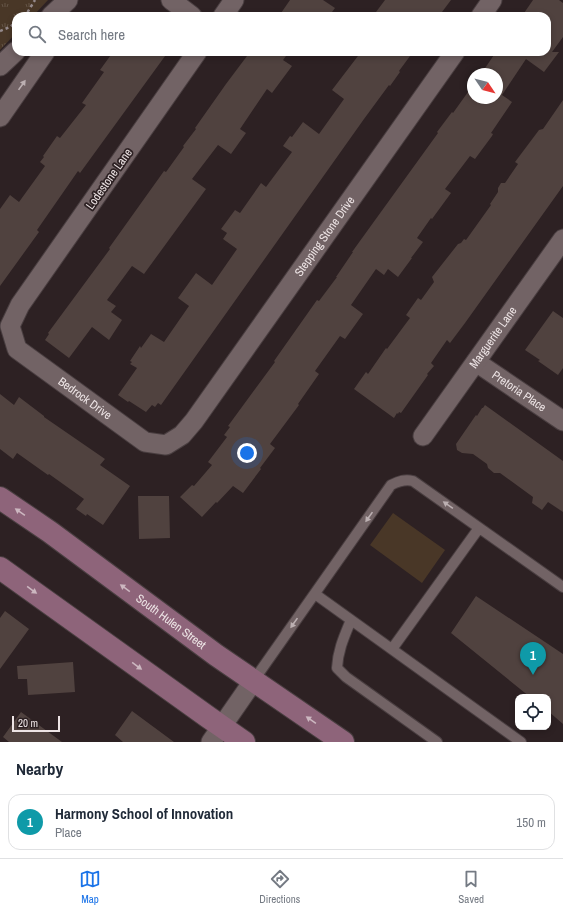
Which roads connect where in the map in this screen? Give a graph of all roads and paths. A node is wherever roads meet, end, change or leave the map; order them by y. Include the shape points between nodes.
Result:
1 (35, 0) edge
2 (68, 0) edge
3 (81, 0) edge
4 (171, 0) edge
5 (234, 0) edge
6 (492, 0) edge
7 (28, 12) edge
8 (55, 12) edge
9 (73, 12) edge
10 (187, 12) edge
11 (226, 12) edge
12 (483, 12) edge
13 (12, 25) edge
14 (0, 31) edge
15 (12, 55) edge
16 (41, 56) edge
17 (194, 56) edge
18 (452, 56) edge
19 (0, 66) edge
20 (5, 97) edge
21 (0, 117) edge
22 (563, 239) edge
23 (20, 305) joint
24 (476, 362) junction
25 (194, 421) joint
26 (563, 421) edge
27 (423, 436) dead end
28 (0, 498) edge
29 (479, 528) junction
30 (0, 568) edge
31 (563, 587) edge
32 (315, 594) junction
33 (351, 620) junction
34 (392, 649) junction
35 (254, 680) junction
36 (216, 734) edge
37 (244, 742) edge
38 (343, 742) edge
39 (437, 742) edge
40 (521, 742) edge

1 - 7 path
2 - 8 street
3 - 9 street
4 - 10 street
5 - 11 street
6 - 12 street
13 - 14 path
15 - 19 street
20 -> 16 street
17 - 23 street, Lodestone Lane
18 - 25 street, Stepping Stone Drive
20 - 21 street
22 - 24 street, Marguerite Lane
23 - 25 street, Bedrock Drive via 10,326 17,349 145,442 166,444 182,435
24 - 26 street, Pretoria Place
24 - 27 street, Marguerite Lane
35 -> 28 main road, South Hulen Street
29 - 31 lane
29 -> 32 lane via 413,481 400,481 391,485
29 - 34 lane
30 -> 36 main road
32 - 33 lane
32 -> 35 lane
33 - 34 lane
33 - 39 lane via 337,657 337,668 346,678
34 - 40 lane
35 - 36 street
38 -> 35 main road, South Hulen Street
36 - 37 main road

